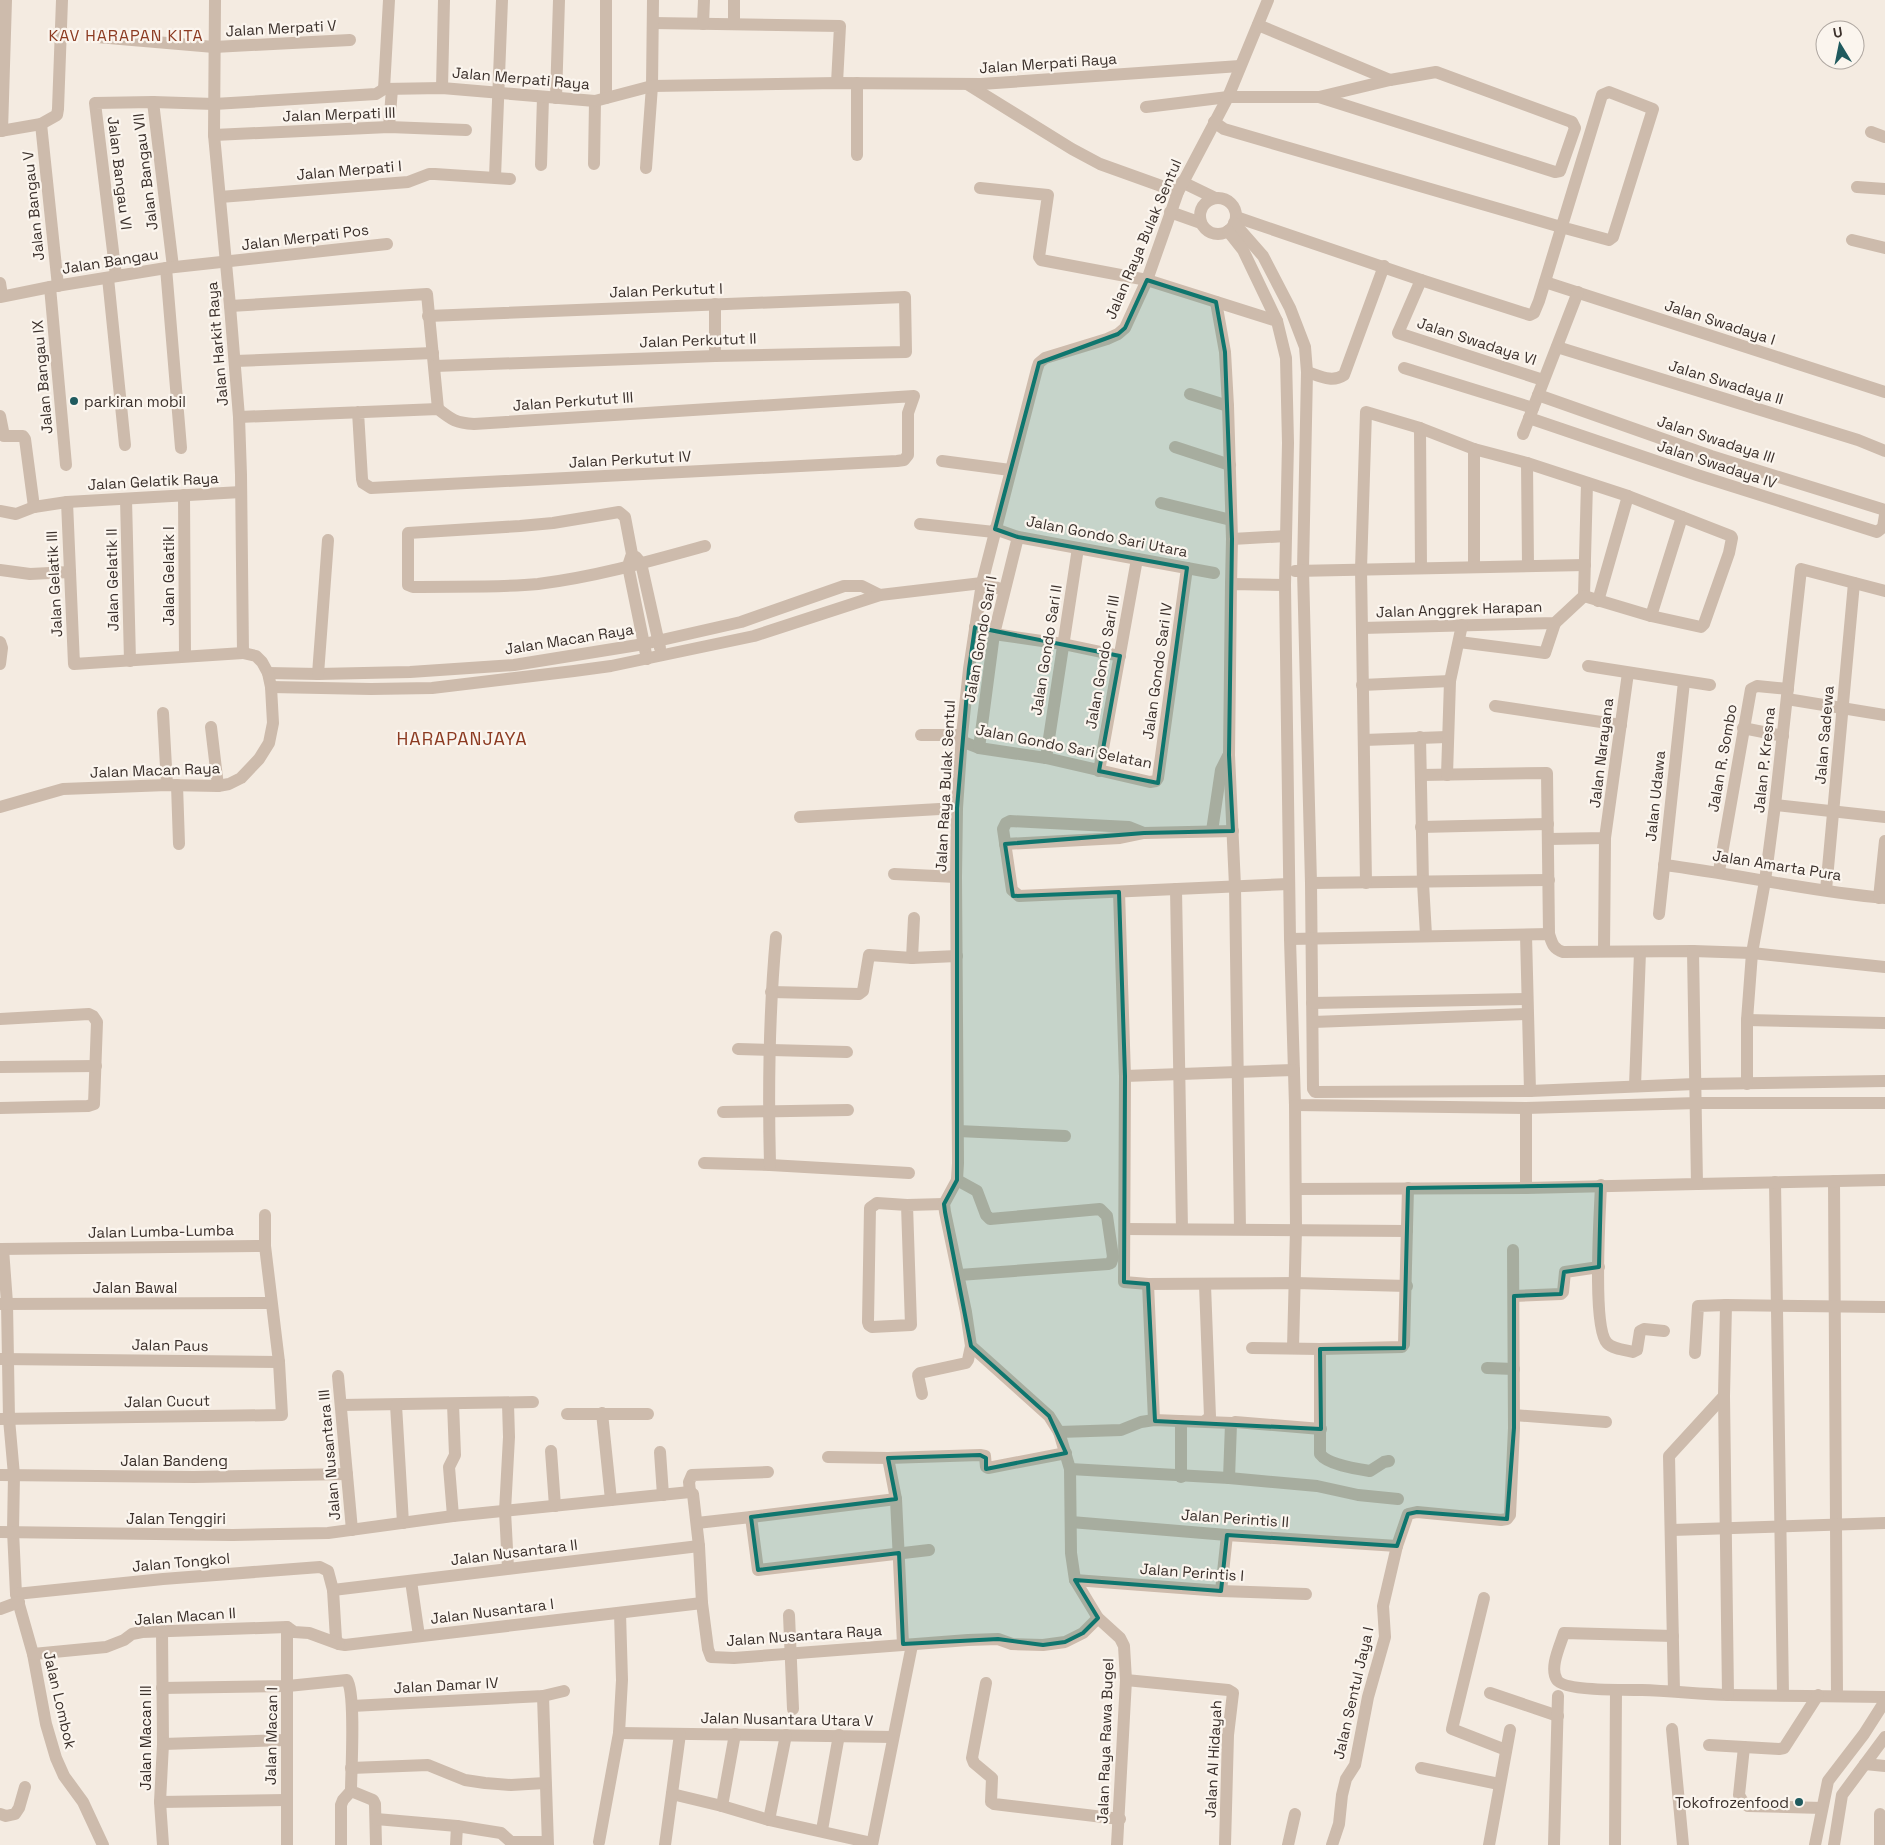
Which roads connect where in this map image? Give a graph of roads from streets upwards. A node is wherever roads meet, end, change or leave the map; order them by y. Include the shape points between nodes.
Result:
1 (6, 0) edge
2 (62, 0) edge
3 (215, 0) edge
4 (389, 0) edge
5 (444, 0) edge
6 (502, 0) edge
7 (559, 0) edge
8 (606, 0) edge
9 (653, 0) edge
10 (704, 0) edge
11 (734, 0) edge
12 (1268, 0) edge
13 (653, 23) junction
14 (703, 24) junction
15 (734, 24) junction
16 (1258, 25) junction
17 (97, 37) dead end
18 (350, 40) dead end
19 (214, 47) junction
20 (1240, 66) junction
21 (1390, 80) junction
22 (837, 83) junction
23 (857, 83) junction
24 (973, 84) junction
25 (652, 86) junction
26 (442, 88) junction
27 (388, 89) junction
28 (498, 92) junction
29 (1228, 97) junction
30 (1319, 97) junction
31 (550, 98) junction
32 (600, 99) junction
33 (153, 102) junction
34 (94, 104) joint
35 (214, 104) junction
36 (1146, 107) dead end
37 (1214, 122) junction
38 (41, 124) junction
39 (389, 127) junction
40 (466, 130) dead end
41 (1, 131) edge
42 (1871, 132) dead end
43 (214, 135) junction
44 (1885, 137) edge
45 (857, 155) dead end
46 (594, 164) dead end
47 (541, 165) dead end
48 (646, 168) dead end
49 (495, 177) junction
50 (510, 179) dead end
51 (1180, 187) junction
52 (1857, 187) dead end
53 (980, 188) dead end
54 (1885, 189) edge
55 (220, 197) junction
56 (1215, 198) junction
57 (1170, 212) junction
58 (1201, 223) junction
59 (1233, 224) junction
60 (1562, 227) junction
61 (1852, 240) dead end
62 (387, 244) dead end
63 (1885, 248) edge
64 (226, 262) junction
65 (1384, 266) junction
66 (170, 268) junction
67 (112, 277) junction
68 (1147, 280) junction
69 (1421, 280) junction
70 (1545, 282) junction
71 (0, 283) edge
72 (54, 286) junction
73 (1578, 292) junction
74 (1, 296) edge
75 (905, 297) joint
76 (1216, 302) junction
77 (715, 304) junction
78 (230, 306) junction
79 (428, 316) junction
80 (1277, 321) junction
81 (1557, 347) junction
82 (433, 353) junction
83 (715, 356) junction
84 (235, 361) junction
85 (435, 366) junction
86 (1404, 368) dead end
87 (1307, 372) junction
88 (1543, 380) junction
89 (1885, 392) edge
90 (1190, 394) dead end
91 (1538, 395) junction
92 (914, 396) joint
93 (1228, 406) junction
94 (438, 409) junction
95 (358, 412) junction
96 (1531, 413) junction
97 (0, 416) edge
98 (239, 417) junction
99 (1420, 428) junction
100 (1522, 434) dead end
101 (1307, 442) junction
102 (1288, 443) junction
103 (125, 445) dead end
104 (1175, 447) dead end
105 (182, 448) dead end
106 (1474, 448) junction
107 (1885, 451) edge
108 (942, 461) dead end
109 (1527, 463) junction
110 (66, 465) dead end
111 (1230, 465) junction
112 (1010, 470) junction
113 (1587, 483) junction
114 (241, 492) junction
115 (184, 495) junction
116 (1628, 496) junction
117 (126, 499) junction
118 (66, 502) junction
119 (1161, 503) dead end
120 (34, 507) junction
121 (1885, 510) edge
122 (0, 511) edge
123 (1885, 514) edge
124 (1682, 517) junction
125 (1231, 520) junction
126 (920, 524) dead end
127 (994, 530) junction
128 (1286, 536) junction
129 (1018, 537) junction
130 (1232, 539) junction
131 (328, 540) dead end
132 (705, 546) dead end
133 (1078, 548) junction
134 (1137, 559) junction
135 (630, 560) junction
136 (642, 563) junction
137 (1585, 565) junction
138 (1528, 566) junction
139 (1474, 567) junction
140 (1188, 568) junction
141 (1421, 568) junction
142 (1361, 569) junction
143 (0, 570) edge
144 (1302, 570) junction
145 (70, 572) junction
146 (1214, 573) dead end
147 (1285, 579) junction
148 (982, 583) junction
149 (1854, 583) junction
150 (1231, 584) junction
151 (1004, 590) junction
152 (1885, 591) edge
153 (880, 595) junction
154 (1584, 596) junction
155 (1598, 601) junction
156 (1651, 616) junction
157 (1555, 622) junction
158 (1462, 625) junction
159 (974, 628) junction
160 (1362, 628) junction
161 (994, 634) junction
162 (658, 641) junction
163 (0, 642) edge
164 (1459, 642) junction
165 (644, 644) junction
166 (1063, 644) junction
167 (243, 653) junction
168 (185, 656) junction
169 (662, 656) junction
170 (1120, 656) junction
171 (647, 658) junction
172 (130, 661) junction
173 (0, 664) edge
174 (514, 665) junction
175 (1588, 666) dead end
176 (268, 673) junction
177 (1628, 673) junction
178 (318, 674) junction
179 (515, 678) junction
180 (1450, 681) junction
181 (1684, 682) junction
182 (1362, 685) junction
183 (1710, 685) dead end
184 (271, 687) junction
185 (1787, 694) junction
186 (1495, 706) dead end
187 (1842, 709) junction
188 (163, 713) dead end
189 (1885, 715) edge
190 (1621, 725) junction
191 (211, 727) dead end
192 (1743, 728) junction
193 (921, 735) dead end
194 (1782, 736) junction
195 (1420, 737) junction
196 (1447, 737) junction
197 (962, 738) junction
198 (1364, 740) junction
199 (979, 748) junction
200 (1229, 755) junction
201 (1046, 758) junction
202 (1099, 771) junction
203 (1421, 775) junction
204 (1446, 775) junction
205 (1158, 778) joint
206 (172, 785) junction
207 (218, 786) junction
208 (1776, 805) junction
209 (0, 807) edge
210 (957, 808) junction
211 (1833, 813) junction
212 (800, 817) dead end
213 (1885, 817) edge
214 (1548, 824) junction
215 (1421, 827) junction
216 (1212, 831) junction
217 (1233, 831) junction
218 (1144, 833) junction
219 (1605, 838) junction
220 (1549, 839) junction
221 (1885, 841) edge
222 (179, 844) dead end
223 (1005, 844) junction
224 (1664, 865) junction
225 (1718, 872) junction
226 (894, 874) dead end
227 (956, 877) junction
228 (1550, 880) junction
229 (1765, 881) junction
230 (1311, 883) junction
231 (1366, 883) junction
232 (1422, 883) junction
233 (1289, 884) junction
234 (1234, 886) junction
235 (1176, 889) junction
236 (1826, 890) junction
237 (1119, 892) junction
238 (1882, 898) edge
239 (1659, 914) dead end
240 (914, 918) dead end
241 (1549, 934) junction
242 (1426, 935) junction
243 (1526, 935) junction
244 (776, 937) dead end
245 (1290, 939) junction
246 (1311, 939) junction
247 (1604, 951) junction
248 (1692, 951) junction
249 (1640, 952) junction
250 (1752, 953) junction
251 (957, 956) junction
252 (912, 958) junction
253 (1885, 967) edge
254 (771, 992) junction
255 (1527, 999) junction
256 (1312, 1003) junction
257 (1527, 1014) junction
258 (0, 1019) edge
259 (1747, 1020) junction
260 (1312, 1022) junction
261 (1885, 1023) edge
262 (738, 1049) dead end
263 (770, 1051) junction
264 (847, 1052) dead end
265 (96, 1066) junction
266 (0, 1067) edge
267 (1294, 1070) junction
268 (1237, 1071) junction
269 (1179, 1074) junction
270 (1125, 1076) junction
271 (1885, 1082) edge
272 (1696, 1084) junction
273 (1747, 1084) junction
274 (1635, 1086) junction
275 (1530, 1091) junction
276 (1885, 1103) edge
277 (1697, 1104) junction
278 (1295, 1105) junction
279 (0, 1108) edge
280 (1526, 1108) junction
281 (848, 1110) dead end
282 (768, 1111) junction
283 (723, 1112) dead end
284 (958, 1131) junction
285 (1066, 1136) dead end
286 (704, 1164) dead end
287 (770, 1165) junction
288 (909, 1173) dead end
289 (957, 1180) junction
290 (1885, 1180) edge
291 (1834, 1181) junction
292 (1775, 1182) junction
293 (1697, 1184) junction
294 (1601, 1185) junction
295 (1408, 1188) junction
296 (1526, 1188) junction
297 (1296, 1189) junction
298 (944, 1204) junction
299 (907, 1205) junction
300 (265, 1215) dead end
301 (1125, 1229) junction
302 (1182, 1229) junction
303 (1240, 1229) junction
304 (1296, 1229) junction
305 (1407, 1231) junction
306 (265, 1246) junction
307 (1, 1249) edge
308 (1513, 1250) dead end
309 (1599, 1267) junction
310 (959, 1275) junction
311 (1148, 1284) junction
312 (1295, 1284) junction
313 (1205, 1285) junction
314 (1407, 1286) junction
315 (1514, 1296) junction
316 (271, 1303) junction
317 (3, 1304) edge
318 (1726, 1305) junction
319 (1777, 1307) junction
320 (1885, 1307) edge
321 (1835, 1308) junction
322 (1664, 1331) dead end
323 (971, 1346) junction
324 (1252, 1348) dead end
325 (1293, 1348) junction
326 (1320, 1349) junction
327 (1695, 1353) dead end
328 (4, 1359) edge
329 (279, 1362) junction
330 (1487, 1368) dead end
331 (1514, 1369) junction
332 (338, 1376) dead end
333 (922, 1394) dead end
334 (1724, 1396) junction
335 (532, 1402) dead end
336 (453, 1404) junction
337 (508, 1404) junction
338 (341, 1405) junction
339 (396, 1405) junction
340 (602, 1413) junction
341 (567, 1414) dead end
342 (648, 1414) dead end
343 (1514, 1415) junction
344 (5, 1419) edge
345 (1154, 1420) junction
346 (1181, 1421) junction
347 (1205, 1421) junction
348 (1606, 1422) dead end
349 (1232, 1423) junction
350 (1320, 1429) junction
351 (1059, 1432) junction
352 (551, 1451) dead end
353 (660, 1452) dead end
354 (1066, 1453) junction
355 (828, 1457) dead end
356 (888, 1458) junction
357 (1389, 1461) dead end
358 (1070, 1469) junction
359 (768, 1472) dead end
360 (0, 1474) edge
361 (347, 1474) junction
362 (14, 1475) junction
363 (1181, 1477) junction
364 (1229, 1478) junction
365 (690, 1492) junction
366 (663, 1495) junction
367 (1398, 1498) dead end
368 (896, 1499) junction
369 (611, 1500) junction
370 (555, 1506) junction
371 (505, 1511) junction
372 (453, 1516) junction
373 (752, 1517) junction
374 (403, 1522) junction
375 (1071, 1522) junction
376 (697, 1523) junction
377 (1885, 1523) edge
378 (1836, 1524) junction
379 (1781, 1526) junction
380 (1725, 1528) junction
381 (352, 1530) junction
382 (1672, 1530) junction
383 (13, 1531) junction
384 (0, 1532) edge
385 (1227, 1535) junction
386 (700, 1546) junction
387 (1397, 1546) junction
388 (930, 1550) dead end
389 (899, 1553) junction
390 (508, 1568) junction
391 (411, 1580) junction
392 (1075, 1580) junction
393 (333, 1590) junction
394 (1221, 1591) junction
395 (1306, 1594) dead end
396 (17, 1598) junction
397 (1484, 1598) dead end
398 (702, 1603) junction
399 (0, 1609) edge
400 (620, 1613) junction
401 (789, 1615) dead end
402 (1098, 1618) junction
403 (286, 1626) junction
404 (162, 1631) junction
405 (419, 1636) junction
406 (1673, 1636) junction
407 (339, 1644) junction
408 (907, 1644) junction
409 (791, 1653) junction
410 (33, 1654) junction
411 (1126, 1680) junction
412 (986, 1683) dead end
413 (288, 1686) junction
414 (162, 1688) junction
415 (1616, 1690) junction
416 (564, 1691) dead end
417 (1674, 1691) junction
418 (1490, 1693) dead end
419 (1783, 1694) junction
420 (1728, 1695) junction
421 (1818, 1695) junction
422 (543, 1696) junction
423 (1558, 1696) dead end
424 (1837, 1696) junction
425 (1885, 1699) edge
426 (352, 1706) junction
427 (793, 1709) dead end
428 (1558, 1716) junction
429 (1672, 1729) dead end
430 (1510, 1730) dead end
431 (619, 1733) junction
432 (680, 1734) junction
433 (734, 1734) junction
434 (786, 1735) junction
435 (839, 1735) junction
436 (893, 1737) junction
437 (1885, 1737) edge
438 (287, 1740) junction
439 (162, 1744) junction
440 (1709, 1745) dead end
441 (1744, 1747) junction
442 (1506, 1750) junction
443 (1865, 1764) junction
444 (1885, 1766) edge
445 (351, 1768) junction
446 (1421, 1768) dead end
447 (545, 1783) junction
448 (1499, 1784) junction
449 (25, 1787) dead end
450 (351, 1791) junction
451 (672, 1794) junction
452 (286, 1800) junction
453 (160, 1802) junction
454 (722, 1806) junction
455 (1822, 1808) junction
456 (0, 1814) edge
457 (1295, 1814) dead end
458 (1880, 1814) dead end
459 (376, 1819) junction
460 (1120, 1819) junction
461 (769, 1820) junction
462 (457, 1826) junction
463 (822, 1830) junction
464 (599, 1842) dead end
465 (511, 1843) edge
466 (548, 1844) edge
467 (872, 1844) edge
468 (103, 1845) edge
469 (163, 1845) edge
470 (286, 1845) edge
471 (341, 1845) edge
472 (376, 1845) edge
473 (456, 1845) edge
474 (665, 1845) edge
475 (1117, 1845) edge
476 (1225, 1845) edge
477 (1288, 1845) edge
478 (1332, 1845) edge
479 (1489, 1845) edge
480 (1554, 1845) edge
481 (1615, 1845) edge
482 (1683, 1845) edge
483 (1815, 1845) edge
484 (1834, 1845) edge
485 (1880, 1845) edge

1 - 41 street
2 - 38 street via 57,115
3 - 19 street, Jalan Harkit Raya
4 - 27 street
5 - 26 street
6 - 28 street
7 - 31 street
8 - 32 street
9 - 13 street
10 - 14 street
11 - 15 street
12 - 16 street, Jalan Raya Bulak Sentul
13 - 14 street
13 - 25 street
14 - 15 street
15 - 22 street via 840,26
16 - 20 street, Jalan Raya Bulak Sentul
16 - 21 street
17 - 19 street, Jalan Merpati V
18 - 19 street, Jalan Merpati V
19 - 35 street, Jalan Harkit Raya
20 - 24 street, Jalan Merpati Raya
20 - 29 street, Jalan Raya Bulak Sentul
21 - 30 street
21 - 30 street via 1439,73 1572,122 1575,128 1560,171
22 - 23 street, Jalan Merpati Raya
22 - 25 street, Jalan Merpati Raya
23 - 24 street, Jalan Merpati Raya
23 - 45 street
24 - 51 street via 1100,164
25 - 32 street, Jalan Merpati Raya
25 - 48 street
26 - 27 street, Jalan Merpati Raya
26 - 28 street, Jalan Merpati Raya
27 - 35 street, Jalan Merpati Raya via 376,94
27 - 39 street
28 - 31 street, Jalan Merpati Raya
28 - 49 street
29 - 30 street
29 - 36 street
29 - 37 street, Jalan Raya Bulak Sentul
31 - 32 street, Jalan Merpati Raya
31 - 47 street
32 - 46 street
33 - 34 street, Jalan Merpati Raya
33 - 35 street, Jalan Merpati Raya
33 - 66 street, Jalan Bangau VII
34 - 67 street, Jalan Bangau VI
35 - 43 street, Jalan Harkit Raya
37 - 51 street, Jalan Raya Bulak Sentul
37 - 60 street via 1224,129
38 - 41 street
38 - 72 street, Jalan Bangau V
39 - 40 street, Jalan Merpati III
39 - 43 street, Jalan Merpati III
42 - 44 street
43 - 55 street, Jalan Harkit Raya
49 - 50 street, Jalan Merpati I
49 - 55 street, Jalan Merpati I via 429,174 408,182
51 - 56 street
51 - 57 street, Jalan Raya Bulak Sentul
52 - 54 street
53 - 68 street via 1048,195 1041,260
55 - 64 street, Jalan Harkit Raya
56 - 58 street via 1202,207
56 - 59 street via 1223,198 1230,203 1234,209
57 - 58 street
57 - 68 street, Jalan Raya Bulak Sentul
58 - 59 street via 1212,234 1221,234
59 - 65 street
59 - 80 street
59 - 87 street via 1263,256 1290,308 1304,347
60 - 60 street via 1605,240 1613,237 1652,108 1609,92 1602,95
60 - 70 street
61 - 63 street
62 - 64 street, Jalan Merpati Pos
64 - 66 street, Jalan Bangau
64 - 78 street, Jalan Harkit Raya
65 - 69 street
65 - 87 street via 1344,375 1327,379
66 - 67 street, Jalan Bangau
66 - 105 street, Jalan Bangau VII
67 - 72 street, Jalan Bangau
67 - 103 street, Jalan Bangau VI
68 - 76 street
68 - 112 street, Jalan Raya Bulak Sentul via 1125,328 1118,334 1045,358 1040,363
69 - 70 street via 1528,315 1534,313
69 - 88 street, Jalan Swadaya VI via 1398,333
70 - 73 street, Jalan Swadaya I
71 - 74 street
72 - 74 street, Jalan Bangau
72 - 110 street, Jalan Bangau IX
73 - 81 street
73 - 89 street, Jalan Swadaya I
75 - 77 street, Jalan Perkutut I
75 - 83 street, Jalan Perkutut II via 906,352
76 - 80 street
76 - 93 street via 1225,352
77 - 79 street, Jalan Perkutut I
77 - 83 street
78 - 79 street via 425,293 428,295
78 - 84 street, Jalan Harkit Raya
79 - 82 street
80 - 102 street via 1286,358
81 - 88 street
81 - 107 street, Jalan Swadaya II
82 - 84 street
82 - 85 street
83 - 85 street, Jalan Perkutut II
84 - 98 street, Jalan Harkit Raya
85 - 94 street
86 - 96 street
87 - 101 street
88 - 91 street
90 - 93 street
91 - 96 street
91 - 121 street, Jalan Swadaya III via 1711,456
92 - 94 street, Jalan Perkutut III via 474,424 452,420
92 - 95 street, Jalan Perkutut IV via 908,413 908,454 904,460 371,488 362,479
93 - 111 street
94 - 95 street
95 - 98 street
96 - 100 street
96 - 123 street, Jalan Swadaya IV via 1877,532 1883,527
97 - 120 street via 4,436 25,438
98 - 114 street, Jalan Harkit Raya
99 - 106 street
99 - 141 street
99 - 142 street via 1366,412
101 - 102 street
101 - 144 street
102 - 128 street
104 - 111 street
106 - 109 street
106 - 139 street
108 - 112 street
109 - 113 street
109 - 138 street
111 - 125 street
112 - 127 street, Jalan Raya Bulak Sentul
113 - 116 street
113 - 137 street
114 - 115 street, Jalan Gelatik Raya
114 - 167 street, Jalan Harkit Raya
115 - 117 street, Jalan Gelatik Raya
115 - 168 street, Jalan Gelatik I
116 - 124 street
116 - 155 street
117 - 118 street, Jalan Gelatik Raya
117 - 172 street, Jalan Gelatik II
118 - 120 street, Jalan Gelatik Raya
118 - 145 street, Jalan Gelatik III
119 - 125 street
120 - 122 street, Jalan Gelatik Raya via 20,514
124 - 156 street
124 - 156 street via 1731,536 1729,553 1703,626 1699,628
125 - 130 street
126 - 127 street, Jalan Gondo Sari Utara
127 - 129 street, Jalan Gondo Sari Utara
127 - 148 street, Jalan Raya Bulak Sentul
128 - 130 street
128 - 147 street
129 - 133 street, Jalan Gondo Sari Utara
129 - 151 street, Jalan Gondo Sari I
130 - 150 street
131 - 178 street
132 - 136 street
133 - 134 street, Jalan Gondo Sari Utara
133 - 166 street, Jalan Gondo Sari II
134 - 140 street, Jalan Gondo Sari Utara
134 - 170 street, Jalan Gondo Sari III
135 - 135 street via 539,584 410,587 407,535 409,532 554,522 619,512 625,517
135 - 136 street
135 - 165 street
136 - 162 street
137 - 138 street
137 - 154 street
138 - 139 street
139 - 141 street
140 - 146 street, Jalan Gondo Sari Utara
140 - 205 street, Jalan Gondo Sari IV
141 - 142 street
142 - 144 street
142 - 160 street
143 - 145 street via 30,574
144 - 147 street
144 - 230 street
145 - 172 street, Jalan Gelatik III via 74,664
147 - 150 street
147 - 233 street
148 - 151 street, Jalan Macan Raya
148 - 153 street, Jalan Macan Raya
148 - 159 street, Jalan Raya Bulak Sentul
149 - 152 street
149 - 185 street, Jalan P. Kresna via 1801,569
149 - 187 street, Jalan Sadewa
150 - 200 street
151 - 161 street, Jalan Gondo Sari I
153 - 162 street, Jalan Macan Raya via 862,586 844,586 741,622
153 - 169 street, Jalan Macan Raya via 773,630
154 - 155 street
154 - 157 street, Jalan Anggrek Harapan
155 - 156 street
157 - 158 street, Jalan Anggrek Harapan
157 - 164 street via 1546,653
158 - 160 street, Jalan Anggrek Harapan
158 - 164 street
159 - 161 street
159 - 197 street, Jalan Raya Bulak Sentul
160 - 182 street
161 - 166 street
161 - 199 street, Jalan Gondo Sari I
162 - 165 street, Jalan Macan Raya
162 - 169 street
163 - 173 street
164 - 180 street
165 - 171 street
165 - 174 street, Jalan Macan Raya
166 - 170 street
166 - 201 street, Jalan Gondo Sari II
167 - 168 street
167 - 176 street via 256,656
168 - 172 street
169 - 171 street, Jalan Macan Raya
170 - 202 street, Jalan Gondo Sari III
171 - 179 street, Jalan Macan Raya via 611,666
174 - 178 street, Jalan Macan Raya
174 - 179 street
175 - 177 street
176 - 178 street, Jalan Macan Raya
176 - 184 street, Jalan Macan Raya
177 - 181 street
177 - 190 street, Jalan Narayana
179 - 184 street, Jalan Macan Raya via 432,688
180 - 182 street
180 - 196 street
181 - 183 street
181 - 224 street, Jalan Udawa
182 - 198 street
184 - 207 street, Jalan Macan Raya via 273,723 269,743 242,778
185 - 187 street
185 - 192 street, Jalan R. Sombo via 1753,687
185 - 194 street, Jalan P. Kresna
186 - 190 street
187 - 189 street
187 - 211 street, Jalan Sadewa
188 - 206 street
190 - 219 street, Jalan Narayana
191 - 207 street
192 - 194 street
192 - 225 street, Jalan R. Sombo
193 - 197 street
194 - 208 street, Jalan P. Kresna
195 - 196 street
195 - 198 street
195 - 203 street
196 - 204 street
197 - 199 street, Jalan Gondo Sari Selatan
197 - 210 street, Jalan Raya Bulak Sentul
198 - 231 street
199 - 201 street, Jalan Gondo Sari Selatan
200 - 216 street via 1220,774
200 - 217 street
201 - 202 street, Jalan Gondo Sari Selatan
202 - 205 street, Jalan Gondo Sari Selatan via 1150,782
203 - 204 street
203 - 215 street
204 - 214 street via 1547,773
206 - 207 street, Jalan Macan Raya
206 - 209 street, Jalan Macan Raya via 63,789
206 - 222 street
208 - 211 street
208 - 229 street, Jalan P. Kresna
210 - 212 street
210 - 227 street, Jalan Raya Bulak Sentul
211 - 213 street
211 - 236 street, Jalan Sadewa
214 - 215 street
214 - 220 street
215 - 232 street
216 - 217 street
216 - 218 street
217 - 234 street
218 - 223 street via 1120,838
218 - 223 street via 1129,827 1010,821 1003,829
219 - 220 street
219 - 247 street, Jalan Narayana
220 - 228 street
221 - 238 street
223 - 237 street via 1012,890 1016,895
224 - 225 street, Jalan Amarta Pura
224 - 239 street, Jalan Udawa
225 - 229 street, Jalan Amarta Pura
226 - 227 street
227 - 251 street, Jalan Raya Bulak Sentul
228 - 232 street
228 - 241 street
229 - 236 street, Jalan Amarta Pura
229 - 250 street, Jalan P. Kresna
230 - 231 street
230 - 246 street
231 - 232 street
232 - 242 street
233 - 234 street
233 - 245 street
234 - 235 street
234 - 268 street
235 - 237 street
235 - 269 street
236 - 238 street, Jalan Amarta Pura
237 - 270 street
240 - 252 street
241 - 243 street
241 - 247 street via 1552,944 1563,952
242 - 243 street
242 - 246 street
243 - 255 street
244 - 254 street
245 - 246 street
245 - 267 street
246 - 256 street
247 - 249 street
248 - 249 street
248 - 250 street
248 - 272 street
249 - 274 street
250 - 253 street
250 - 259 street, Jalan P. Kresna
251 - 252 street
251 - 284 street, Jalan Raya Bulak Sentul
252 - 254 street via 869,955 863,991 859,994
254 - 263 street
255 - 256 street
255 - 257 street
256 - 260 street
257 - 260 street
257 - 275 street
258 - 265 street via 89,1014 97,1022
259 - 261 street
259 - 273 street, Jalan P. Kresna
260 - 275 street via 1315,1092
262 - 263 street
263 - 264 street
263 - 282 street
265 - 266 street
265 - 279 street via 95,1101 88,1106
267 - 268 street
267 - 278 street
268 - 269 street
268 - 303 street
269 - 270 street
269 - 302 street
270 - 301 street
271 - 273 street
272 - 273 street
272 - 274 street
272 - 277 street
274 - 275 street
276 - 277 street
277 - 280 street
277 - 293 street
278 - 280 street
278 - 297 street
280 - 296 street
281 - 282 street
282 - 283 street
282 - 287 street
284 - 285 street
284 - 289 street, Jalan Raya Bulak Sentul
286 - 287 street
287 - 288 street
289 - 298 street, Jalan Raya Bulak Sentul
289 - 310 street via 977,1191 990,1219 1100,1209 1107,1216 1113,1257 1108,1264
290 - 291 street
291 - 292 street
291 - 321 street
292 - 293 street
292 - 319 street
293 - 294 street
294 - 296 street
294 - 309 street
295 - 296 street
295 - 297 street
295 - 305 street
297 - 304 street
298 - 299 street
298 - 310 street
299 - 299 street via 911,1325 872,1327 868,1322 870,1208 877,1203
300 - 306 street
301 - 302 street
301 - 311 street via 1124,1282
302 - 303 street
303 - 304 street
304 - 305 street
304 - 312 street
305 - 314 street
306 - 307 street, Jalan Lumba-Lumba
306 - 316 street
307 - 317 street, Jalan Lombok
308 - 315 street
309 - 315 street via 1565,1272 1561,1294
309 - 322 street via 1601,1316 1607,1343 1635,1352 1640,1331
310 - 323 street
311 - 313 street
311 - 345 street
312 - 313 street
312 - 314 street
312 - 325 street
313 - 347 street via 1210,1417
314 - 326 street via 1402,1347
315 - 331 street
316 - 317 street, Jalan Bawal
316 - 329 street
317 - 328 street, Jalan Lombok
318 - 319 street
318 - 327 street via 1698,1306
318 - 334 street
319 - 321 street
319 - 379 street
320 - 321 street
321 - 378 street
323 - 333 street via 966,1363 920,1372
323 - 351 street via 1049,1416
324 - 325 street
325 - 326 street
326 - 350 street
328 - 329 street, Jalan Paus
328 - 344 street, Jalan Lombok
329 - 344 street, Jalan Cucut via 283,1413 280,1416
330 - 331 street
331 - 343 street
332 - 338 street, Jalan Nusantara III
334 - 380 street
334 - 382 street via 1669,1456
335 - 337 street
336 - 337 street
336 - 339 street
336 - 372 street via 455,1455 449,1468
337 - 371 street
338 - 339 street
338 - 361 street, Jalan Nusantara III
339 - 374 street
340 - 341 street
340 - 342 street
340 - 369 street
343 - 348 street
343 - 387 street, Jalan Sentul Jaya I via 1510,1515 1507,1519 1408,1514
344 - 362 street, Jalan Lombok
345 - 346 street
345 - 351 street via 1121,1430
346 - 347 street
346 - 363 street
347 - 349 street
349 - 350 street
349 - 364 street
350 - 357 street via 1320,1454 1325,1460 1370,1471
351 - 354 street
352 - 370 street
353 - 366 street
354 - 356 street via 988,1468 985,1456 980,1455
354 - 358 street
355 - 356 street
356 - 368 street
358 - 363 street
358 - 375 street
359 - 365 street via 692,1475
360 - 362 street, Jalan Bandeng
361 - 362 street, Jalan Bandeng via 194,1477
361 - 381 street, Jalan Nusantara III
362 - 383 street, Jalan Lombok
363 - 364 street
364 - 367 street
365 - 366 street
365 - 376 street, Jalan Nusantara Raya via 694,1498
366 - 369 street
368 - 373 street
368 - 389 street
369 - 370 street
370 - 371 street
371 - 372 street
371 - 390 street
372 - 374 street
373 - 376 street
373 - 389 street via 758,1570
374 - 381 street
375 - 385 street, Jalan Perintis II
375 - 392 street
376 - 386 street, Jalan Nusantara Raya
377 - 378 street
378 - 379 street
378 - 424 street
379 - 380 street
379 - 419 street
380 - 382 street
380 - 420 street
381 - 383 street, Jalan Tenggiri via 233,1535
382 - 406 street
383 - 384 street, Jalan Tenggiri
383 - 396 street, Jalan Lombok
385 - 387 street, Jalan Perintis II
385 - 394 street
386 - 390 street, Jalan Nusantara II
386 - 398 street, Jalan Nusantara Raya
387 - 478 street, Jalan Sentul Jaya I via 1383,1606 1384,1638 1354,1765 1346,1779
388 - 389 street
389 - 408 street
390 - 391 street, Jalan Nusantara II
391 - 393 street, Jalan Nusantara II
391 - 405 street
392 - 394 street, Jalan Perintis I
392 - 402 street
393 - 396 street, Jalan Tongkol via 328,1571 320,1567 163,1579
393 - 407 street via 336,1640
394 - 395 street, Jalan Perintis I
396 - 399 street
396 - 410 street, Jalan Lombok
397 - 442 street via 1452,1729
398 - 400 street, Jalan Nusantara I
398 - 409 street, Jalan Nusantara Raya via 712,1657
400 - 405 street, Jalan Nusantara I
400 - 431 street via 622,1680
401 - 409 street
402 - 408 street, Jalan Nusantara Raya via 1083,1634 1065,1642 1044,1645 1012,1644 998,1639
402 - 411 street, Jalan Raya Rawa Bugel via 1120,1638 1124,1646
403 - 404 street, Jalan Macan II
403 - 407 street, Jalan Macan II via 294,1632 309,1633
403 - 413 street, Jalan Macan I
404 - 410 street, Jalan Macan II via 132,1634 106,1647
404 - 414 street, Jalan Macan III
405 - 407 street, Jalan Nusantara I
406 - 415 street via 1564,1633 1554,1671 1557,1681 1564,1686
406 - 417 street
408 - 409 street, Jalan Nusantara Raya
408 - 436 street via 903,1693
409 - 427 street
410 - 468 street, Jalan Lombok via 56,1758 64,1776 83,1802
411 - 460 street, Jalan Raya Rawa Bugel
411 - 476 street, Jalan Al Hidayah via 1232,1693
412 - 460 street via 972,1758 974,1764 992,1778 992,1802
413 - 414 street
413 - 426 street via 347,1680
413 - 438 street, Jalan Macan I
414 - 439 street, Jalan Macan III
415 - 417 street
415 - 481 street
416 - 422 street, Jalan Damar IV
417 - 420 street
418 - 428 street
419 - 420 street
419 - 421 street
421 - 424 street
421 - 441 street via 1784,1748
422 - 426 street, Jalan Damar IV
422 - 447 street
423 - 428 street
424 - 425 street
425 - 455 street via 1864,1734 1828,1781
426 - 445 street
428 - 480 street
429 - 482 street
430 - 442 street
431 - 432 street, Jalan Nusantara Utara V
431 - 464 street
432 - 433 street, Jalan Nusantara Utara V
432 - 451 street, Jalan Nusantara Utara V
433 - 434 street, Jalan Nusantara Utara V
433 - 454 street
434 - 435 street, Jalan Nusantara Utara V
434 - 461 street
435 - 436 street, Jalan Nusantara Utara V
435 - 463 street
436 - 467 street
437 - 443 street
438 - 439 street
438 - 452 street, Jalan Macan I
439 - 453 street, Jalan Macan III
440 - 441 street
441 - 455 street via 1739,1795 1748,1806
442 - 448 street
443 - 444 street
443 - 484 street via 1842,1795
445 - 447 street via 428,1765 464,1780 511,1785
445 - 450 street
446 - 448 street
447 - 466 street
448 - 479 street
449 - 456 street via 15,1814
450 - 459 street via 372,1800
450 - 471 street via 341,1805
451 - 454 street
451 - 474 street, Jalan Nusantara Utara V
452 - 453 street
452 - 470 street, Jalan Macan I
453 - 469 street, Jalan Macan III
454 - 461 street
455 - 483 street
457 - 477 street
458 - 485 street
459 - 462 street
459 - 472 street
460 - 475 street, Jalan Raya Rawa Bugel
461 - 463 street
462 - 465 street via 501,1833
462 - 473 street
463 - 467 street
465 - 466 street

